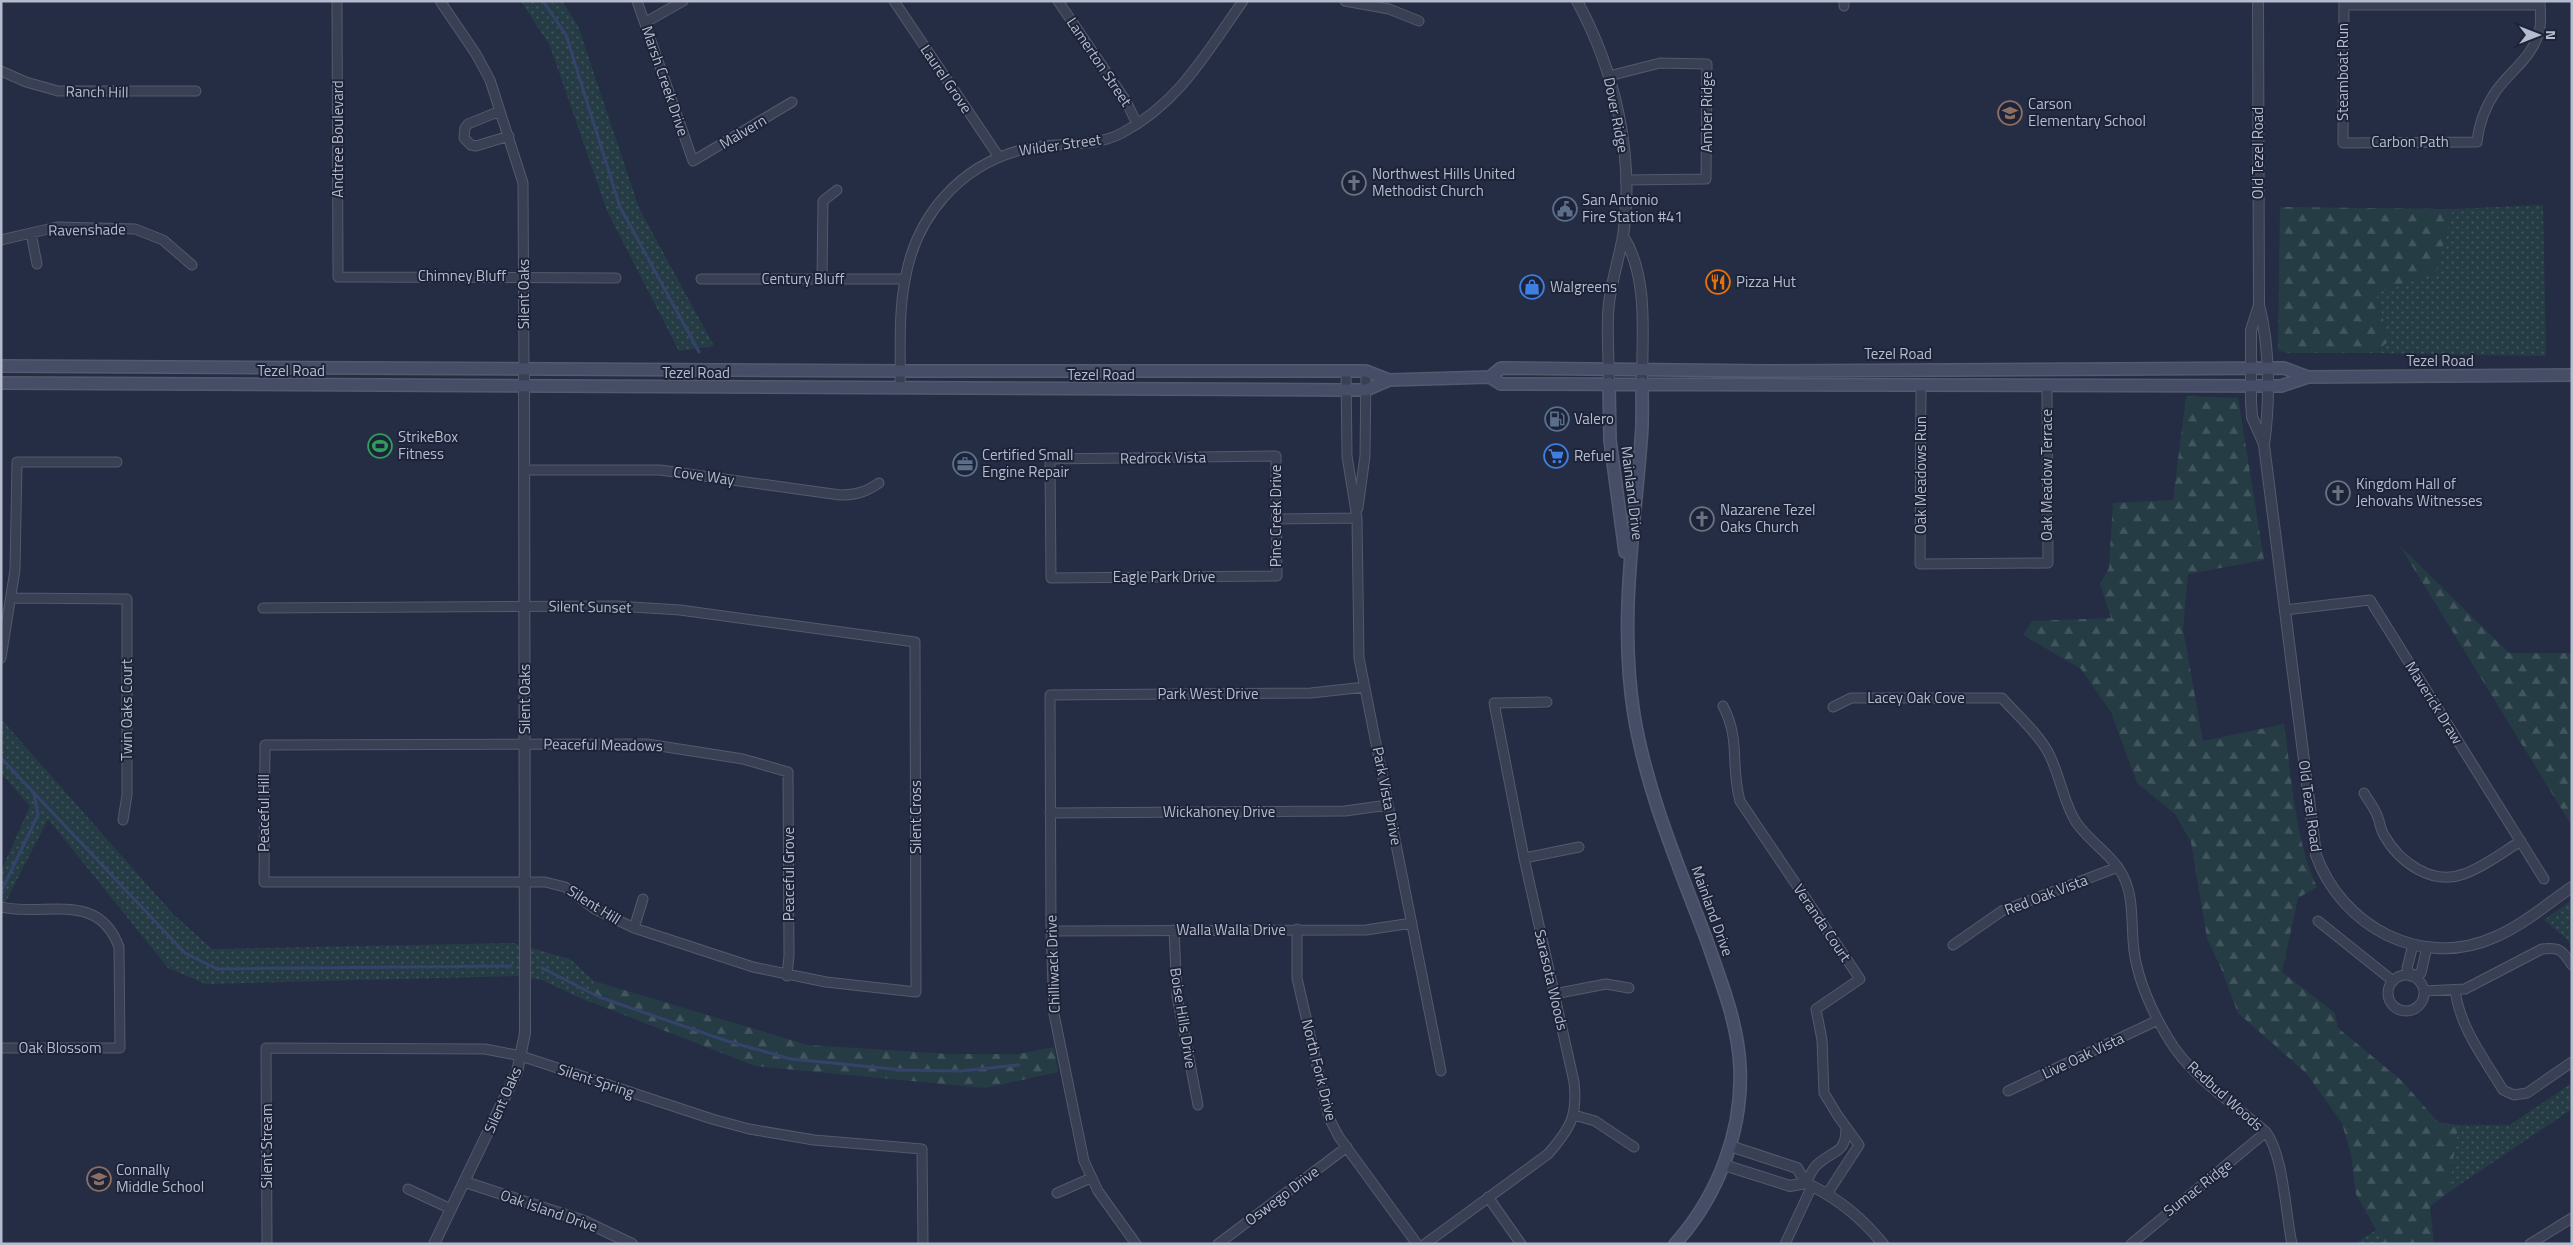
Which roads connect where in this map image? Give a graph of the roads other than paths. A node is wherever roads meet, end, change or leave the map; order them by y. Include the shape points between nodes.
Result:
1 (338, 1) edge
2 (440, 1) edge
3 (637, 1) edge
4 (683, 1) edge
5 (894, 1) edge
6 (1058, 1) edge
7 (1243, 1) edge
8 (1345, 1) edge
9 (1577, 1) edge
10 (2258, 1) edge
11 (2344, 3) edge
12 (2540, 3) edge
13 (1419, 21) dead end
14 (646, 22) junction
15 (1, 70) edge
16 (1609, 76) junction
17 (196, 91) dead end
18 (792, 102) dead end
19 (500, 111) junction
20 (1137, 124) junction
21 (509, 136) junction
22 (2343, 143) joint
23 (999, 157) junction
24 (694, 161) joint
25 (1626, 180) junction
26 (837, 190) dead end
27 (31, 233) junction
28 (1623, 236) junction
29 (1, 240) edge
30 (37, 264) dead end
31 (192, 265) dead end
32 (524, 276) junction
33 (338, 277) joint
34 (616, 278) dead end
35 (701, 279) dead end
36 (822, 279) junction
37 (904, 279) junction
38 (2259, 305) junction
39 (1, 366) edge
40 (1608, 368) junction
41 (1642, 368) junction
42 (2251, 368) junction
43 (2266, 368) junction
44 (524, 370) junction
45 (1346, 371) junction
46 (1366, 371) junction
47 (901, 372) junction
48 (2572, 375) edge
49 (1490, 377) junction
50 (2308, 377) junction
51 (1389, 380) junction
52 (1, 383) edge
53 (1608, 383) junction
54 (1642, 383) junction
55 (1921, 386) junction
56 (2047, 386) junction
57 (2251, 386) junction
58 (2266, 386) junction
59 (524, 388) junction
60 (900, 389) junction
61 (1346, 390) junction
62 (1366, 390) junction
63 (2264, 445) junction
64 (1276, 456) joint
65 (117, 462) dead end
66 (524, 470) junction
67 (879, 483) dead end
68 (1357, 518) junction
69 (1276, 519) junction
70 (1920, 564) joint
71 (1277, 576) joint
72 (1628, 576) junction
73 (1051, 578) joint
74 (12, 598) junction
75 (525, 606) junction
76 (263, 608) dead end
77 (2284, 610) junction
78 (915, 642) joint
79 (1, 658) edge
80 (1365, 687) junction
81 (1050, 695) joint
82 (2002, 698) joint
83 (1548, 702) dead end
84 (1723, 706) dead end
85 (1833, 707) dead end
86 (526, 744) junction
87 (265, 745) joint
88 (788, 772) joint
89 (2364, 794) dead end
90 (1388, 805) junction
91 (1050, 813) junction
92 (123, 820) dead end
93 (2521, 841) junction
94 (1579, 847) dead end
95 (1524, 858) junction
96 (2118, 867) junction
97 (2544, 879) dead end
98 (264, 882) joint
99 (526, 882) junction
100 (2572, 887) edge
101 (643, 899) dead end
102 (1, 907) edge
103 (2318, 921) dead end
104 (1412, 923) junction
105 (634, 928) junction
106 (1174, 930) junction
107 (1297, 930) junction
108 (1051, 931) junction
109 (1953, 945) dead end
110 (2413, 945) junction
111 (2427, 947) junction
112 (2572, 965) edge
113 (787, 976) junction
114 (2411, 976) junction
115 (2393, 981) junction
116 (1630, 988) dead end
117 (2456, 990) junction
118 (2424, 991) junction
119 (916, 992) joint
120 (1554, 994) junction
121 (2158, 1020) junction
122 (1, 1048) edge
123 (266, 1048) joint
124 (521, 1056) junction
125 (2572, 1062) edge
126 (1441, 1072) dead end
127 (2008, 1091) dead end
128 (1198, 1104) dead end
129 (1574, 1115) junction
130 (1846, 1127) junction
131 (2266, 1132) junction
132 (1730, 1146) junction
133 (1634, 1147) dead end
134 (1347, 1148) junction
135 (1724, 1165) junction
136 (1091, 1178) junction
137 (465, 1182) junction
138 (1809, 1184) junction
139 (408, 1189) dead end
140 (1057, 1193) dead end
141 (1827, 1194) junction
142 (1488, 1197) junction
143 (451, 1209) junction
144 (2572, 1218) edge
145 (267, 1244) edge
146 (434, 1244) edge
147 (632, 1244) edge
148 (923, 1244) edge
149 (1136, 1244) edge
150 (1218, 1244) edge
151 (1417, 1244) edge
152 (1425, 1244) edge
153 (1521, 1244) edge
154 (1675, 1244) edge
155 (1785, 1244) edge
156 (1883, 1244) edge
157 (2131, 1244) edge
158 (2292, 1244) edge
159 (2530, 1244) edge

1 - 33 street, Andtree Boulevard
2 - 19 street, Silent Oaks via 484,66
3 - 14 street, Marsh Creek Drive
4 - 14 street
5 - 23 street, Laurel Grove
6 - 20 street, Lamerton Street via 1126,101
7 - 20 street, Wilder Street via 1178,92
8 - 13 street via 1389,8
9 - 16 street, Dover Ridge
10 - 38 street, Old Tezel Road
11 - 12 street
11 - 22 street, Steamboat Run
12 - 22 street, Carbon Path via 2541,23 2536,42 2525,60 2496,90 2483,114 2477,142
14 - 24 street, Marsh Creek Drive
15 - 17 street, Ranch Hill via 26,82 58,91
16 - 25 street, Dover Ridge via 1623,142
16 - 25 street, Amber Ridge via 1660,63 1707,64 1706,179
18 - 24 street, Malvern
19 - 21 street, Silent Oaks
19 - 21 street via 468,124 464,138 476,146
20 - 23 street, Wilder Street via 1105,139 1027,148
21 - 32 street, Silent Oaks via 522,183
23 - 37 street, Wilder Street via 969,173 935,207 918,235
25 - 28 street, Dover Ridge
26 - 36 street via 823,201
27 - 29 street, Ravenshade
27 - 30 street, Ravenshade
27 - 31 street, Ravenshade via 57,227 135,229 163,240
28 - 40 street, Dover Ridge via 1609,304
28 - 41 street, Dover Ridge via 1633,252 1642,304
32 - 33 street, Chimney Bluff
32 - 34 street, Chimney Bluff
32 - 44 street, Silent Oaks
35 - 36 street, Century Bluff
36 - 37 street, Century Bluff
37 - 47 street, Wilder Street
38 - 42 street, Old Tezel Road via 2251,330
38 - 43 street, Old Tezel Road via 2266,331
39 - 44 main road, Tezel Road
40 - 41 main road, Tezel Road
40 - 49 main road, Tezel Road via 1501,368
40 - 53 street, Dover Ridge
41 - 42 main road, Tezel Road via 1766,371
41 - 54 street, Dover Ridge
42 - 43 main road, Tezel Road
42 - 57 street, Old Tezel Road
43 - 50 main road, Tezel Road via 2284,368
43 - 58 street, Old Tezel Road
44 - 47 main road, Tezel Road
44 - 59 street, Silent Oaks
45 - 46 main road, Tezel Road
45 - 47 main road, Tezel Road
45 - 61 street, Park Vista Drive
46 - 51 main road, Tezel Road
46 - 62 street, Park Vista Drive
47 - 60 street, Wilder Street
48 - 50 main road, Tezel Road
49 - 51 main road, Tezel Road
49 - 53 main road, Tezel Road via 1502,384
50 - 58 main road, Tezel Road via 2284,386
51 - 62 main road, Tezel Road
52 - 59 main road, Tezel Road
53 - 54 main road, Tezel Road
53 - 72 main road, Mainland Drive via 1610,440
54 - 55 main road, Tezel Road
54 - 72 main road, Mainland Drive via 1642,440
55 - 56 main road, Tezel Road
55 - 70 street, Oak Meadows Run
56 - 57 main road, Tezel Road
56 - 70 street, Oak Meadow Terrace via 2048,563
57 - 58 main road, Tezel Road
57 - 63 street, Old Tezel Road via 2252,416
58 - 63 street, Old Tezel Road via 2268,416
59 - 60 main road, Tezel Road
59 - 66 street, Silent Oaks
60 - 61 main road, Tezel Road
61 - 62 main road, Tezel Road
61 - 68 street, Park Vista Drive via 1347,456
62 - 68 street, Park Vista Drive via 1365,456
63 - 77 street, Old Tezel Road
64 - 69 street, Pine Creek Drive
64 - 73 street, Redrock Vista via 1050,459
65 - 74 street via 18,462
66 - 67 street, Cove Way via 660,470 840,495 867,491
66 - 75 street, Silent Oaks
68 - 69 street
68 - 80 street, Park Vista Drive via 1358,641
69 - 71 street, Pine Creek Drive
71 - 73 street, Eagle Park Drive
72 - 132 main road, Mainland Drive via 1630,683 1644,762 1727,998 1737,1042 1740,1094
74 - 79 street
74 - 92 street, Twin Oaks Court via 127,599 128,795
75 - 76 street, Silent Sunset
75 - 78 street, Silent Sunset via 680,610
75 - 86 street, Silent Oaks
77 - 93 street, Maverick Draw via 2370,600
77 - 110 street, Old Tezel Road via 2313,841 2321,868 2334,892 2352,913 2387,936
78 - 119 street, Silent Cross
80 - 81 street, Park West Drive via 1311,693
80 - 90 street, Park Vista Drive
81 - 91 street, Chilliwack Drive
82 - 85 street, Lacey Oak Cove via 1851,698
82 - 96 street, Redbud Woods via 2048,752 2082,832
83 - 95 street, Sarasota Woods via 1494,702
84 - 130 street, Veranda Court via 1734,733 1735,776 1740,800 1860,979 1816,1009 1822,1040 1824,1093
86 - 87 street, Peaceful Meadows
86 - 88 street, Peaceful Meadows via 674,746 743,759
86 - 99 street, Silent Oaks
87 - 98 street, Peaceful Hill
88 - 113 street, Peaceful Grove
89 - 93 street via 2377,814 2382,834 2394,851 2418,870 2432,875 2462,875
90 - 91 street, Wickahoney Drive via 1345,811
90 - 104 street, Park Vista Drive
91 - 108 street, Chilliwack Drive
93 - 97 street, Maverick Draw
94 - 95 street
95 - 120 street, Sarasota Woods
96 - 109 street, Red Oak Vista via 2002,911
96 - 121 street, Redbud Woods via 2129,891 2138,968
98 - 99 street, Silent Hill
99 - 105 street, Silent Hill via 565,887 595,909
99 - 124 street, Silent Oaks via 526,1017
100 - 111 street, Old Tezel Road via 2494,938 2461,947
101 - 105 street
102 - 122 street, Oak Blossom via 84,911 110,929 119,947 120,1048
103 - 115 street
104 - 107 street, Walla Walla Drive via 1366,930
104 - 126 street, Park Vista Drive
105 - 113 street, Silent Hill
106 - 107 street, Walla Walla Drive
106 - 108 street, Walla Walla Drive
106 - 128 street, Boise Hills Drive via 1177,996
107 - 134 street, North Fork Drive via 1297,978 1321,1092 1329,1118
108 - 136 street, Chilliwack Drive via 1054,1014 1080,1146
110 - 111 street, Old Tezel Road
110 - 114 street via 2407,968
111 - 114 street via 2421,973
112 - 117 street via 2564,952 2556,947 2542,949 2492,977
113 - 119 street, Silent Hill
114 - 115 street via 2400,976
114 - 118 street via 2421,983
115 - 118 street via 2388,988 2389,1000 2402,1011 2419,1005
116 - 120 street via 1606,984
117 - 118 street
117 - 125 street via 2464,1025 2503,1090 2514,1095 2527,1093
120 - 129 street, Sarasota Woods via 1574,1082
121 - 127 street, Live Oak Vista
121 - 131 street, Redbud Woods via 2169,1041 2195,1071
123 - 124 street, Silent Spring via 469,1047
123 - 145 street, Silent Stream
124 - 137 street, Silent Oaks via 509,1091
124 - 148 street, Silent Spring via 749,1129 814,1140 922,1149
129 - 133 street via 1595,1121
129 - 142 street, Sarasota Woods via 1562,1138 1548,1154
130 - 138 street via 1844,1144 1814,1168
130 - 141 street, Veranda Court via 1860,1145
131 - 157 street, Sumac Ridge
131 - 158 street, Redbud Woods via 2279,1158
132 - 135 main road, Mainland Drive
132 - 138 street via 1798,1168
134 - 150 street, Oswego Drive
134 - 151 street, North Fork Drive
135 - 138 street via 1790,1186
135 - 154 main road, Mainland Drive via 1705,1205
136 - 140 street
136 - 149 street, Chilliwack Drive
137 - 143 street, Silent Oaks
137 - 147 street, Oak Island Drive via 584,1221
138 - 141 street
138 - 155 street
139 - 143 street
141 - 156 street via 1859,1218
142 - 152 street, Sarasota Woods
142 - 153 street
143 - 146 street, Silent Oaks
144 - 159 street

